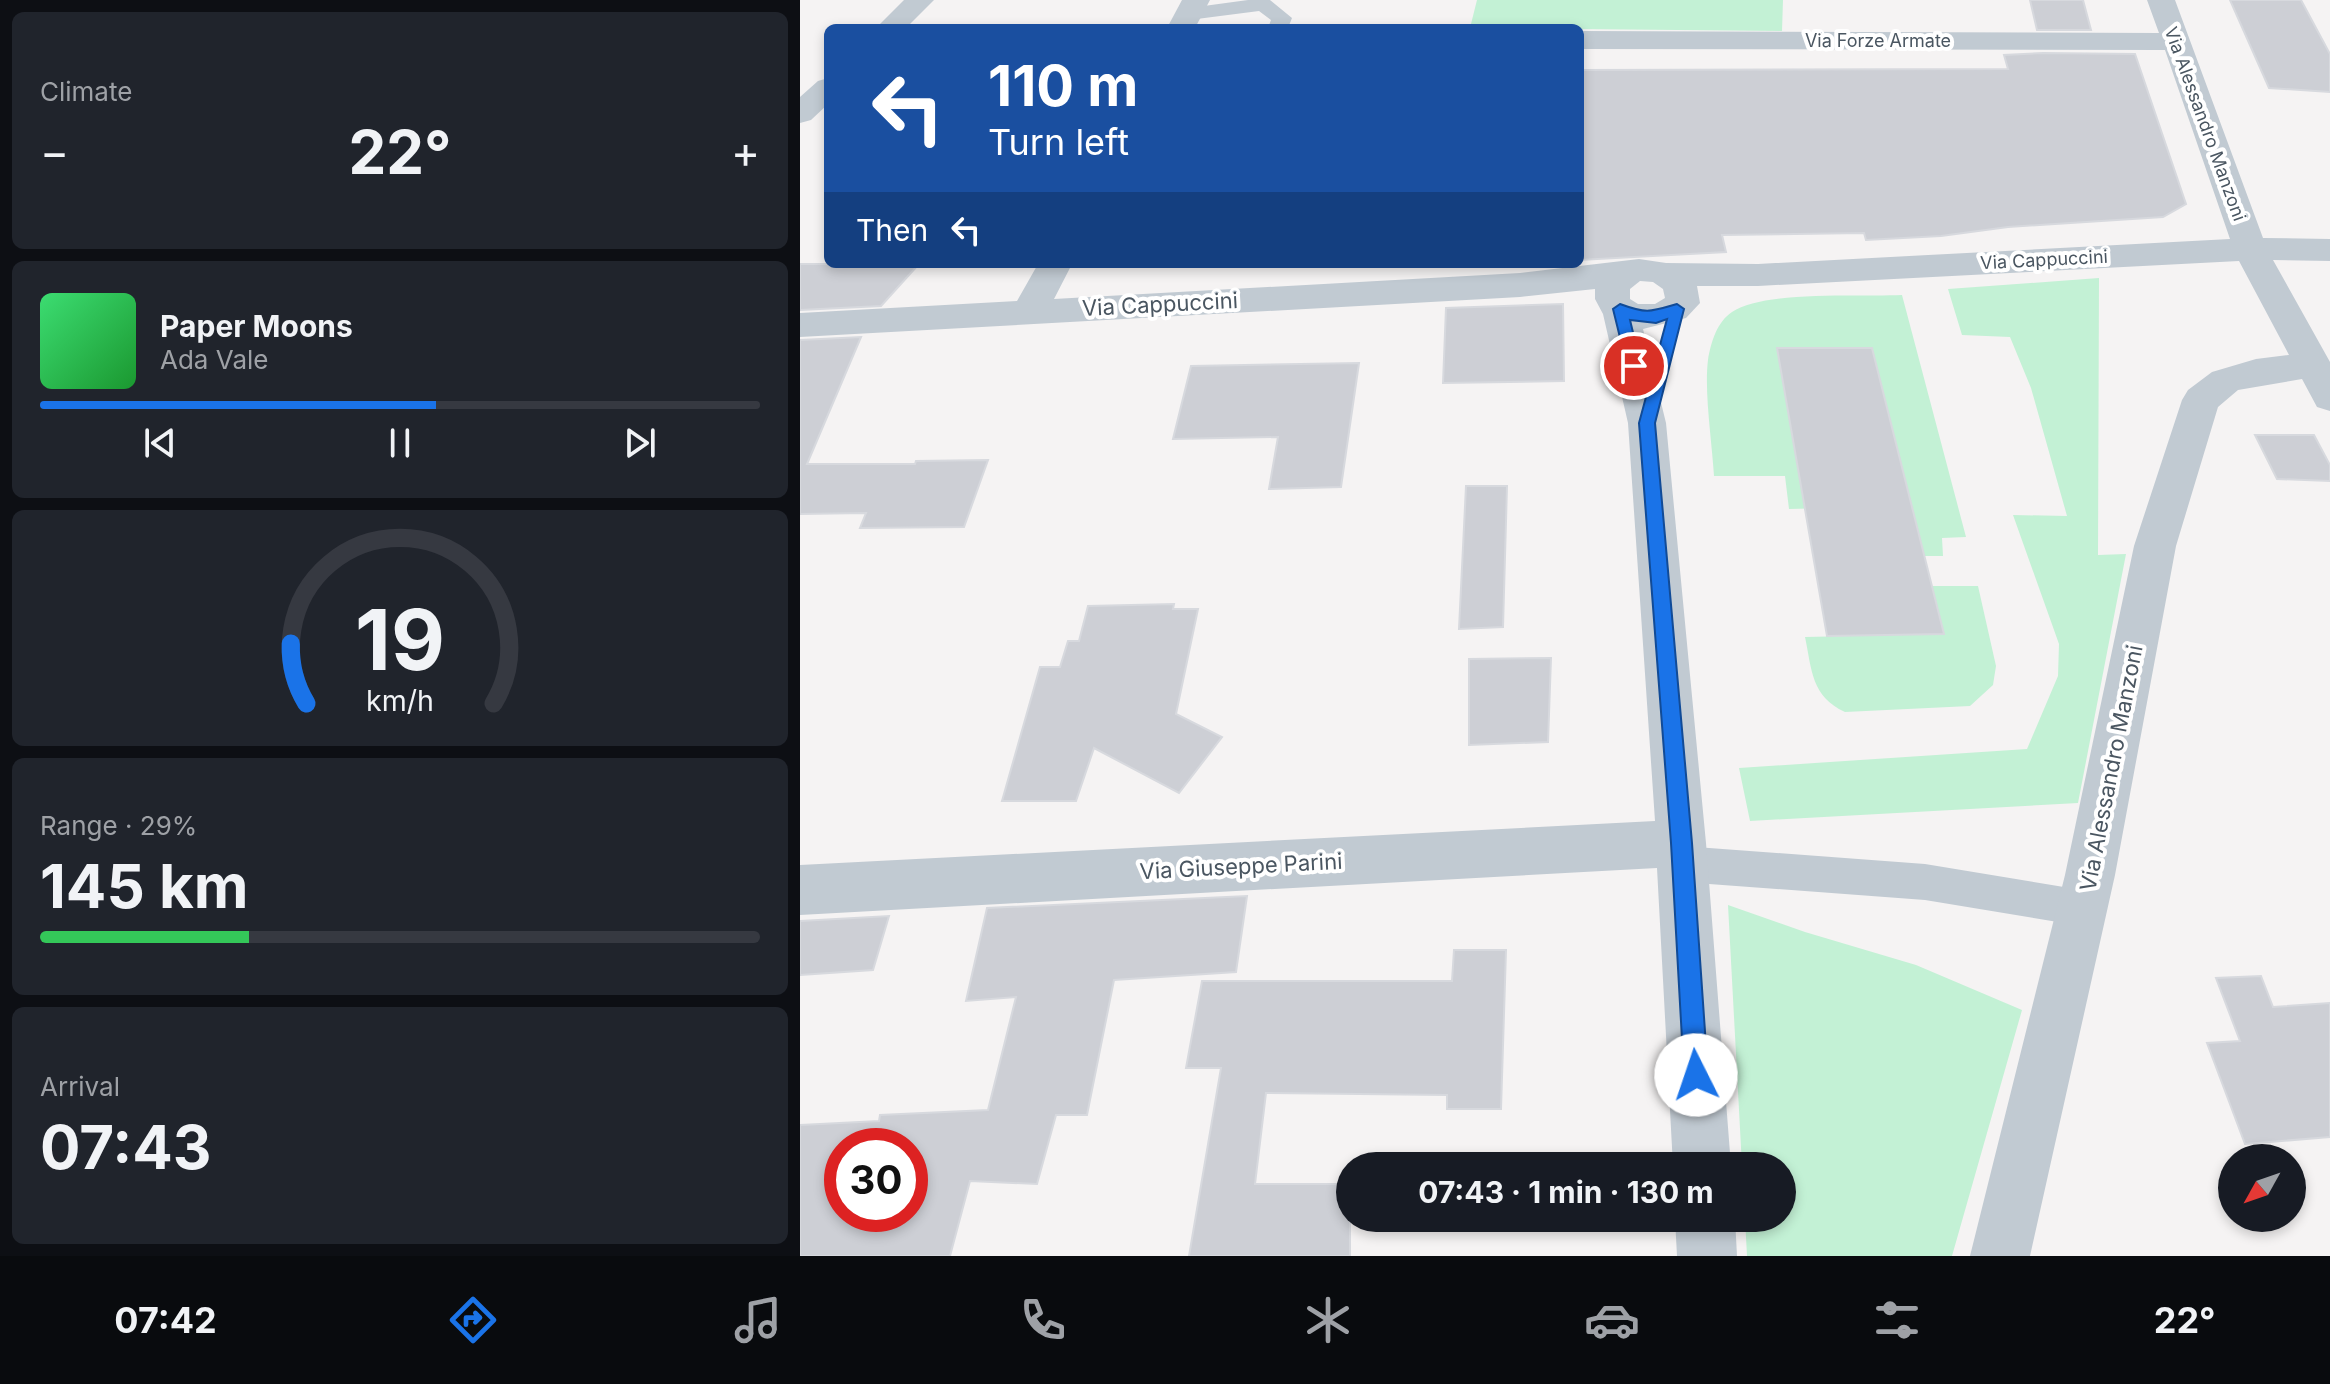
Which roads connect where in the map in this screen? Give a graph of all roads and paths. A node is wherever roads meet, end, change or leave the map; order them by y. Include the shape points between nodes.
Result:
1 (920, 0) edge
2 (2161, 0) edge
3 (1189, 14) edge
4 (894, 24) edge
5 (1280, 24) edge
6 (1584, 40) edge
7 (2175, 42) junction
8 (824, 91) edge
9 (800, 114) edge
10 (2250, 249) junction
11 (2330, 250) edge
12 (1053, 268) edge
13 (1438, 277) edge
14 (1675, 295) junction
15 (1621, 297) junction
16 (1029, 312) junction
17 (800, 325) edge
18 (2321, 381) edge
19 (1647, 423) junction
20 (1682, 853) junction
21 (800, 890) edge
22 (2082, 908) junction
23 (1701, 1152) edge
24 (1706, 1232) edge
25 (1707, 1256) edge
26 (2000, 1256) edge

1 - 4 street
2 - 7 street, Via Alessandro Manzoni
3 - 5 lane via 1263,4 1282,18
6 - 7 street, Via Forze Armate
7 - 10 street, Via Alessandro Manzoni
8 - 9 street
10 - 11 street, Via Cappuccini
10 - 14 street, Via Cappuccini via 1758,275
10 - 18 street, Via Alessandro Manzoni
12 - 16 street
13 - 15 street, Via Cappuccini
13 - 16 street, Via Cappuccini
14 - 15 street via 1646,270
14 - 15 street via 1656,318 1630,315
14 - 19 street
15 - 19 street
16 - 17 street, Via Cappuccini
18 - 22 street, Via Alessandro Manzoni via 2256,372 2225,381 2201,400 2155,546
19 - 20 street
20 - 21 street, Via Giuseppe Parini
20 - 22 lane via 1925,882
20 - 23 street
22 - 26 street, Via Alessandro Manzoni
24 - 25 street

